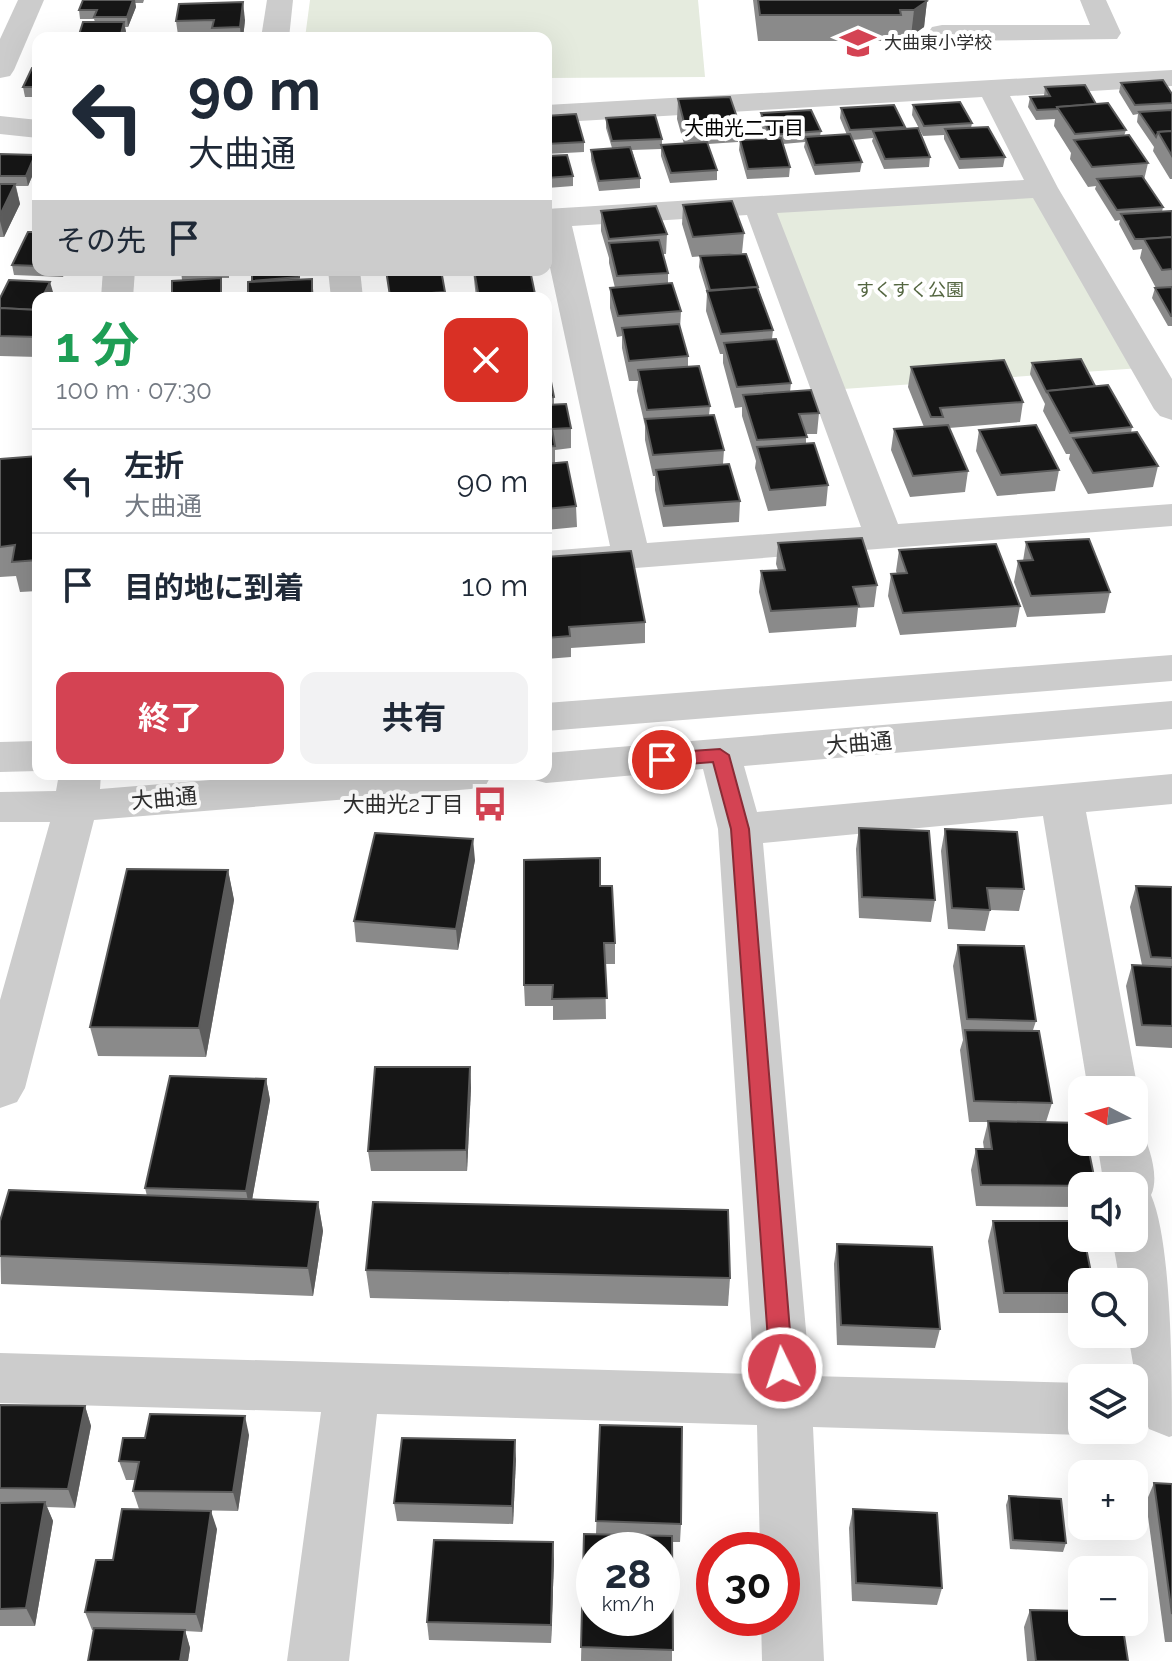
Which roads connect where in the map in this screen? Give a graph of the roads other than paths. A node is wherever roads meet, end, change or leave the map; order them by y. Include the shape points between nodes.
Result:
1 (31, 0) edge
2 (280, 0) edge
3 (1093, 0) edge
4 (0, 1) edge
5 (276, 32) edge
6 (942, 33) dead end
7 (0, 70) edge
8 (1172, 78) edge
9 (992, 89) junction
10 (552, 114) edge
11 (0, 125) edge
12 (32, 128) edge
13 (1043, 188) junction
14 (759, 206) junction
15 (552, 218) edge
16 (552, 222) edge
17 (1172, 409) edge
18 (1172, 515) edge
19 (884, 538) junction
20 (631, 557) junction
21 (552, 563) edge
22 (1172, 668) edge
23 (1172, 715) edge
24 (552, 717) edge
25 (720, 755) junction
26 (32, 756) edge
27 (0, 757) edge
28 (552, 768) edge
29 (324, 780) edge
30 (1172, 789) edge
31 (78, 790) edge
32 (1062, 800) junction
33 (0, 807) edge
34 (740, 829) junction
35 (2, 1074) edge
36 (1111, 1076) edge
37 (1139, 1252) edge
38 (0, 1378) edge
39 (352, 1390) junction
40 (784, 1400) junction
41 (1068, 1409) edge
42 (1158, 1411) edge
43 (318, 1661) edge
44 (793, 1661) edge

1 - 4 street
1 - 7 street
2 - 5 street
3 - 6 street via 1107,33
8 - 9 street
9 - 10 street
9 - 13 street
11 - 12 street
13 - 14 street
13 - 17 street
14 - 15 street
14 - 19 street
16 - 20 street
18 - 19 street
19 - 20 street
20 - 21 street
22 - 24 street
23 - 25 street, 大曲通
25 - 28 street, 大曲通
25 - 34 street
26 - 27 street
29 - 31 street, 大曲通
30 - 32 street
31 - 33 street, 大曲通
31 - 35 street
32 - 34 street
32 - 36 street
34 - 40 street
37 - 42 street
38 - 39 street
39 - 40 street
39 - 43 street
40 - 41 street
40 - 44 street

